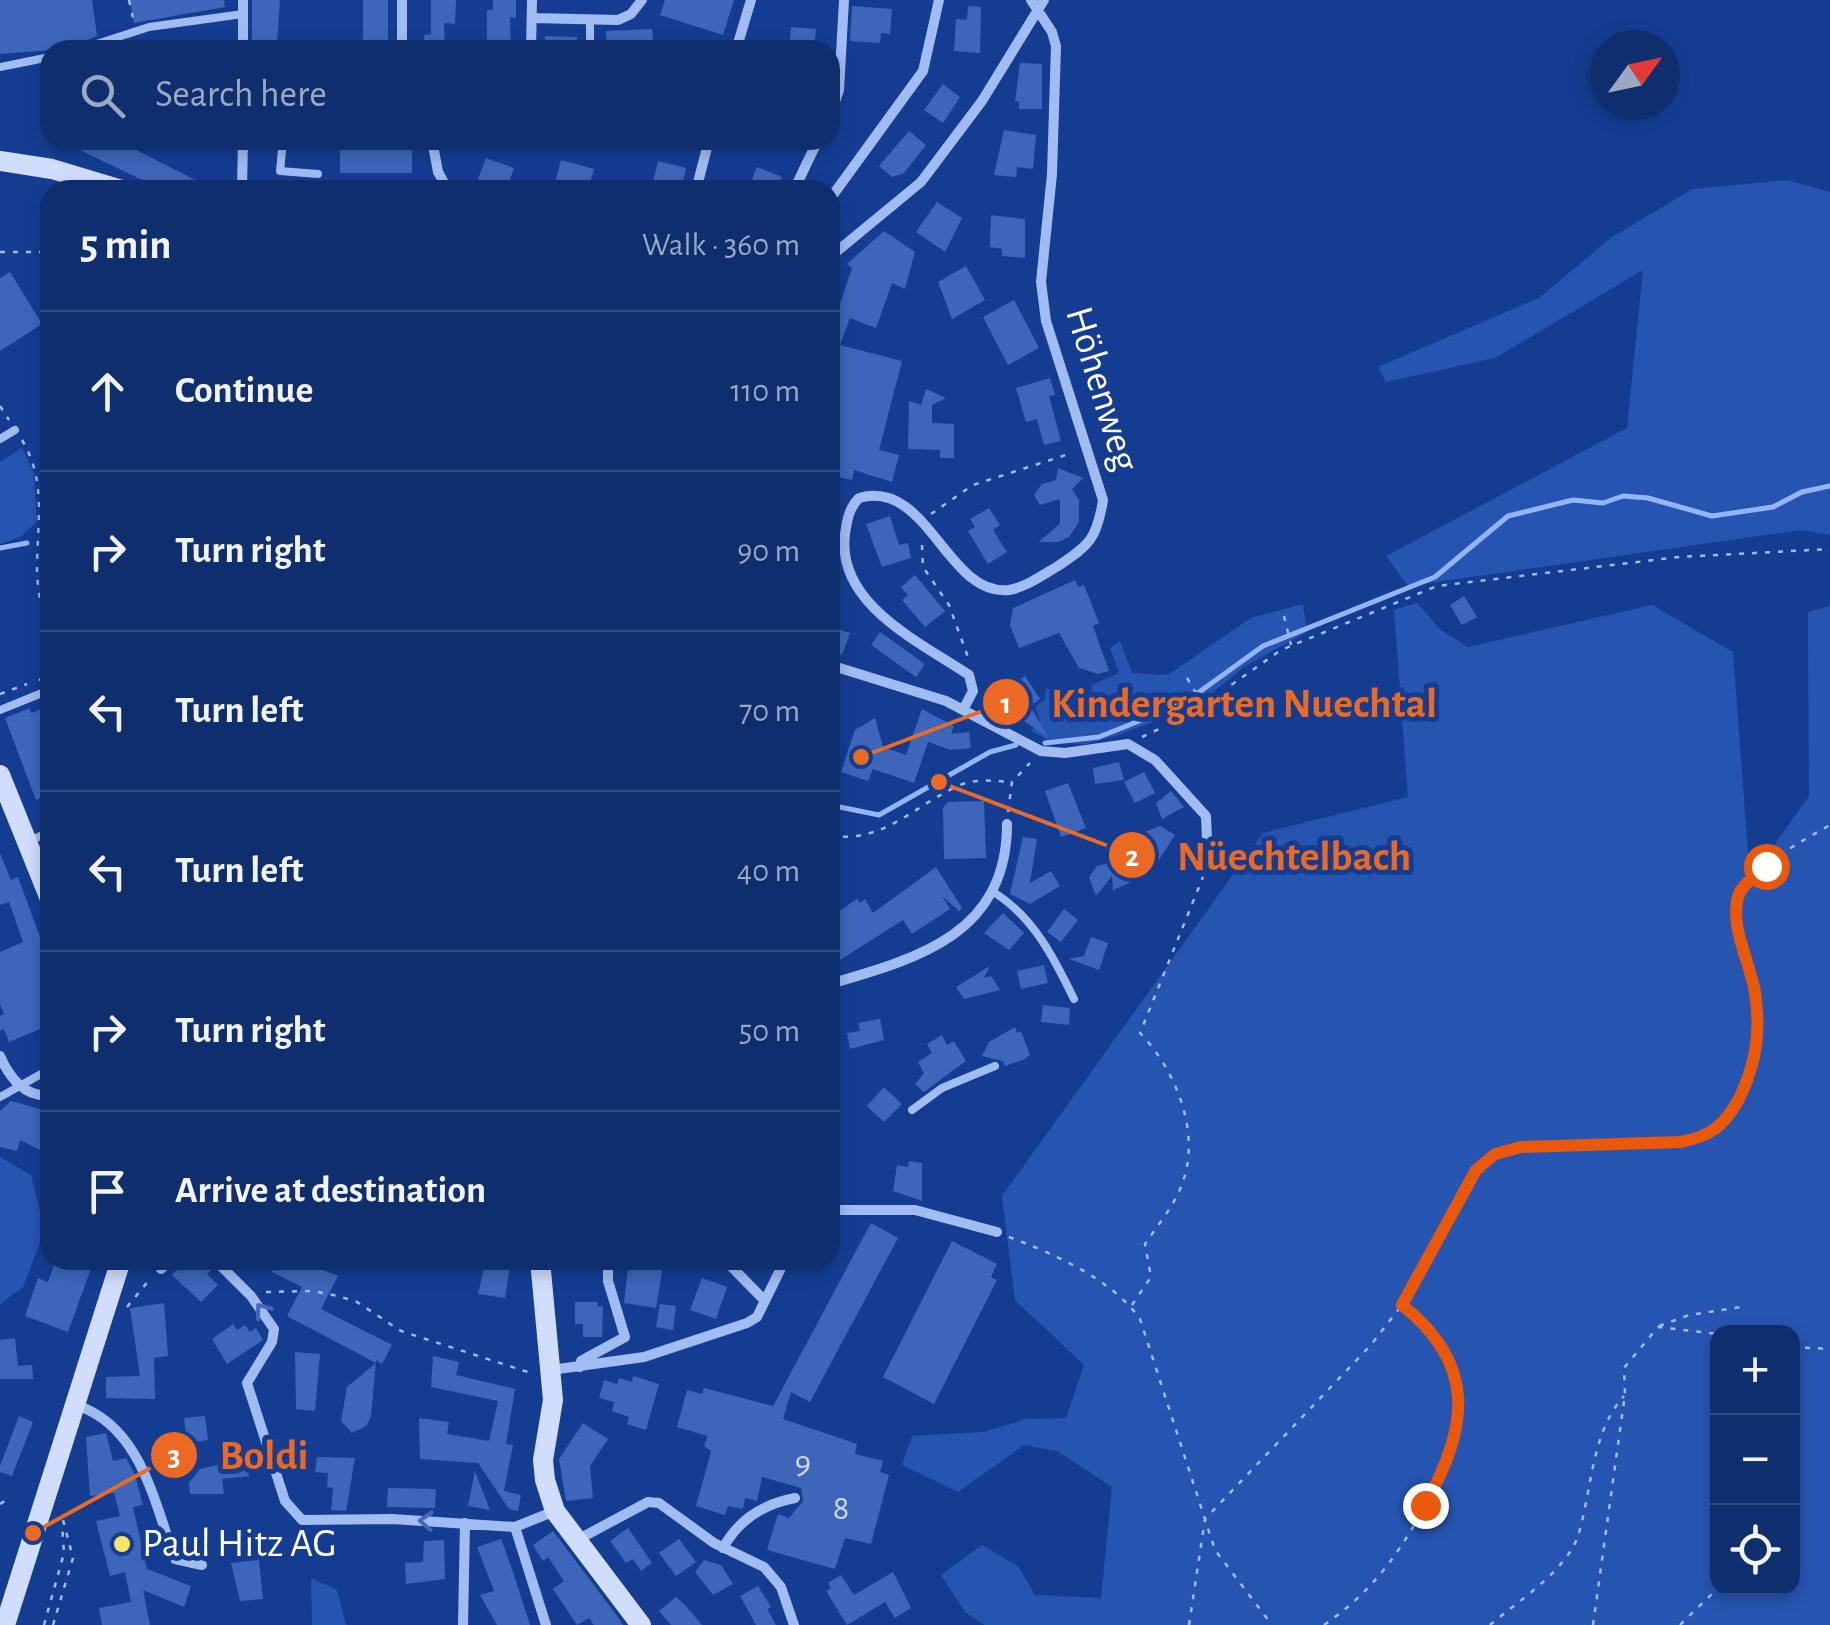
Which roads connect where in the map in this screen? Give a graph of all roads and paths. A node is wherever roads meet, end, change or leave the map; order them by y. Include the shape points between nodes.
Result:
1 (129, 0) edge
2 (244, 0) edge
3 (402, 0) edge
4 (532, 0) edge
5 (642, 0) edge
6 (751, 0) edge
7 (844, 0) edge
8 (939, 0) edge
9 (1037, 2) edge
10 (243, 14) junction
11 (532, 18) junction
12 (590, 19) junction
13 (136, 31) junction
14 (109, 40) edge
15 (243, 40) edge
16 (402, 40) edge
17 (531, 40) edge
18 (590, 40) edge
19 (739, 40) edge
20 (40, 59) edge
21 (0, 68) edge
22 (840, 72) edge
23 (242, 150) edge
24 (281, 150) edge
25 (435, 150) edge
26 (706, 150) edge
27 (813, 150) edge
28 (0, 161) edge
29 (318, 174) dead end
30 (90, 180) edge
31 (242, 180) edge
32 (443, 180) edge
33 (699, 180) edge
34 (799, 180) edge
35 (840, 185) edge
36 (840, 249) edge
37 (0, 252) edge
38 (40, 252) edge
39 (0, 406) edge
40 (15, 430) junction
41 (0, 439) edge
42 (1085, 447) junction
43 (40, 483) edge
44 (40, 509) edge
45 (924, 524) junction
46 (1830, 549) edge
47 (40, 591) edge
48 (1284, 616) dead end
49 (1292, 646) junction
50 (840, 668) edge
51 (969, 676) junction
52 (1187, 678) dead end
53 (40, 694) edge
54 (1202, 704) junction
55 (0, 710) edge
56 (963, 710) junction
57 (1128, 744) junction
58 (1041, 751) junction
59 (0, 775) edge
60 (1012, 782) junction
61 (1006, 824) joint
62 (1830, 824) edge
63 (40, 836) edge
64 (840, 837) edge
65 (28, 841) junction
66 (1208, 863) joint
67 (40, 873) edge
68 (995, 893) junction
69 (840, 981) edge
70 (1074, 999) dead end
71 (0, 1056) edge
72 (995, 1066) dead end
73 (40, 1074) edge
74 (18, 1085) junction
75 (40, 1096) edge
76 (0, 1097) edge
77 (912, 1110) dead end
78 (840, 1210) edge
79 (996, 1232) joint
80 (118, 1270) edge
81 (160, 1270) edge
82 (225, 1270) edge
83 (541, 1270) edge
84 (608, 1270) edge
85 (734, 1270) edge
86 (780, 1270) edge
87 (254, 1294) dead end
88 (766, 1300) junction
89 (1402, 1305) junction
90 (1131, 1306) junction
91 (1747, 1306) dead end
92 (106, 1309) junction
93 (1658, 1327) junction
94 (1710, 1333) edge
95 (1800, 1347) edge
96 (1830, 1349) edge
97 (580, 1367) junction
98 (552, 1370) junction
99 (1625, 1394) junction
100 (76, 1405) junction
101 (10, 1498) dead end
102 (795, 1498) dead end
103 (0, 1504) edge
104 (556, 1511) junction
105 (1205, 1520) junction
106 (465, 1523) junction
107 (515, 1526) junction
108 (577, 1540) junction
109 (723, 1548) junction
110 (202, 1564) dead end
111 (1711, 1595) edge
112 (5, 1625) edge
113 (44, 1625) edge
114 (54, 1625) edge
115 (463, 1625) edge
116 (546, 1625) edge
117 (642, 1625) edge
118 (794, 1625) edge
119 (1189, 1625) edge
120 (1272, 1625) edge
121 (1324, 1625) edge
122 (1490, 1625) edge
123 (1593, 1625) edge
124 (1680, 1625) edge

1 - 13 path
2 - 10 street
3 - 16 street
4 - 11 street
5 - 12 street via 618,20
6 - 19 street
7 - 22 street
8 - 35 street via 923,71
9 - 36 street via 982,101 921,182
9 - 42 street, Höhenweg via 1056,46 1057,94 1041,282 1046,322
10 - 13 lane
10 - 15 street
11 - 12 street
11 - 17 street
12 - 18 lane
13 - 14 lane
20 - 21 lane
23 - 31 street
24 - 29 lane via 280,171
25 - 32 street
26 - 33 street
27 - 34 street
28 - 30 street
37 - 38 path
39 - 40 path
40 - 41 lane
40 - 43 path
42 - 45 path via 956,493
42 - 45 street, Höhenweg via 1103,500 1098,531 1036,579 1010,590 982,584
44 - 47 path
45 - 51 path via 923,566 949,605 972,664
45 - 51 street, Höhenweg via 885,496 859,498 850,507 845,533 849,574 869,604
46 - 49 path via 1679,557 1437,586
48 - 49 path
49 - 54 path
50 - 56 street
51 - 56 street via 972,691
52 - 54 path
53 - 55 lane
54 - 57 path
56 - 58 street
57 - 58 street
57 - 66 street via 1168,772 1206,816
58 - 60 path
59 - 65 street
60 - 61 path
60 - 64 path via 956,786 895,826
61 - 68 street via 1007,854
62 - 89 path via 1766,866 1740,892 1737,914 1758,1032 1755,1062 1722,1126 1680,1142 1521,1147 1495,1154 1476,1170
63 - 65 lane
65 - 67 street
66 - 90 path via 1140,1033 1163,1056 1178,1089 1188,1153 1184,1182 1145,1244 1151,1277
68 - 69 street via 965,928 933,948
68 - 70 lane via 1040,936
71 - 74 street
72 - 77 lane via 942,1088
73 - 74 lane
74 - 75 street
74 - 76 lane
78 - 79 street via 915,1210
79 - 90 path via 1078,1270
80 - 92 street
81 - 92 path via 123,1314
106 -> 82 street via 316,1524 293,1514 247,1383 274,1328
83 - 98 street
84 - 97 street via 625,1337
85 - 88 street
86 - 88 street
87 - 98 path via 313,1290 338,1296 401,1331 532,1373
88 - 97 street via 747,1322 644,1357
89 - 105 path via 1317,1406
89 - 121 path via 1425,1323 1452,1370 1459,1427 1450,1460 1404,1547 1378,1580
90 - 105 path
91 - 93 path
92 - 100 street
93 - 94 path
93 - 99 path via 1624,1368
95 - 96 path
97 - 98 street
98 - 104 street via 543,1460
99 - 122 path via 1613,1407 1600,1445 1577,1539
99 - 123 path
100 - 110 street via 96,1412 127,1441 175,1559
100 - 112 street
101 - 103 path
102 - 109 street via 767,1503
104 - 107 street
104 - 108 street
105 - 119 path
105 - 120 path via 1216,1550
106 - 107 street
106 - 115 street
107 - 116 street
108 - 109 street via 648,1502
108 - 117 street
109 - 118 street via 764,1567 780,1587
111 - 124 path
113 - 114 path via 64,1554 62,1516 73,1558

